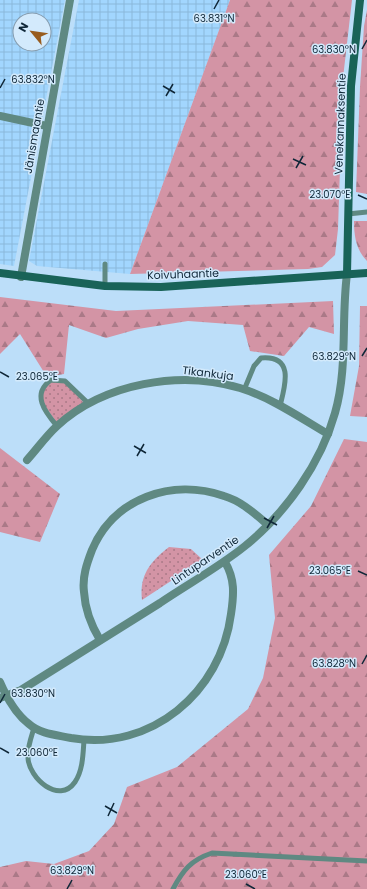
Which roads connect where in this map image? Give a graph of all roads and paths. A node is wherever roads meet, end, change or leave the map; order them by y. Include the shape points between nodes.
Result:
1 (70, 0) edge
2 (360, 0) edge
3 (0, 116) edge
4 (47, 126) junction
5 (367, 212) edge
6 (348, 214) junction
7 (105, 264) dead end
8 (0, 273) edge
9 (367, 273) edge
10 (347, 274) junction
11 (21, 277) junction
12 (105, 286) junction
13 (244, 390) junction
14 (89, 404) junction
15 (280, 406) junction
16 (57, 426) junction
17 (328, 434) junction
18 (27, 460) dead end
19 (267, 524) junction
20 (225, 562) junction
21 (100, 640) junction
22 (0, 682) edge
23 (4, 697) edge
24 (34, 728) junction
25 (84, 740) junction
26 (367, 862) edge
27 (173, 889) edge

1 - 4 street, Jänismaantie
2 - 6 street, Venekannaksentie via 351,86
3 - 4 street
4 - 11 street, Jänismaantie
5 - 6 lane
6 - 10 street, Venekannaksentie
7 - 12 lane
8 - 11 street, Koivuhaantie
9 - 10 street, Koivuhaantie
10 - 12 street, Koivuhaantie via 204,286
10 - 17 street, Lintuparventie via 344,294 342,375 336,411
11 - 12 street, Koivuhaantie
13 - 14 street, Tikankuja via 201,381 159,381 116,392
13 - 15 street, Tikankuja
13 - 15 lane via 254,366 261,358 269,357 278,361 284,367 286,380
14 - 16 street, Tikankuja
14 - 16 lane via 65,381 51,380 42,389 41,402
15 - 17 street, Tikankuja
16 - 18 street, Tikankuja
17 - 19 street, Lintuparventie via 301,485
19 - 20 street, Lintuparventie via 246,546
19 - 21 street via 243,505 215,493 174,490 158,492 131,503 103,530 84,574 86,607
20 - 21 street, Lintuparventie
20 - 25 street via 234,585 230,624 220,658 202,686 174,713 141,732 104,741
21 - 23 street, Lintuparventie via 21,690
22 - 23 street
23 - 24 street
24 - 25 street
24 - 25 lane via 28,760 37,778 47,788 54,790 66,789 75,781 82,763
26 - 27 lane via 212,853 193,860

